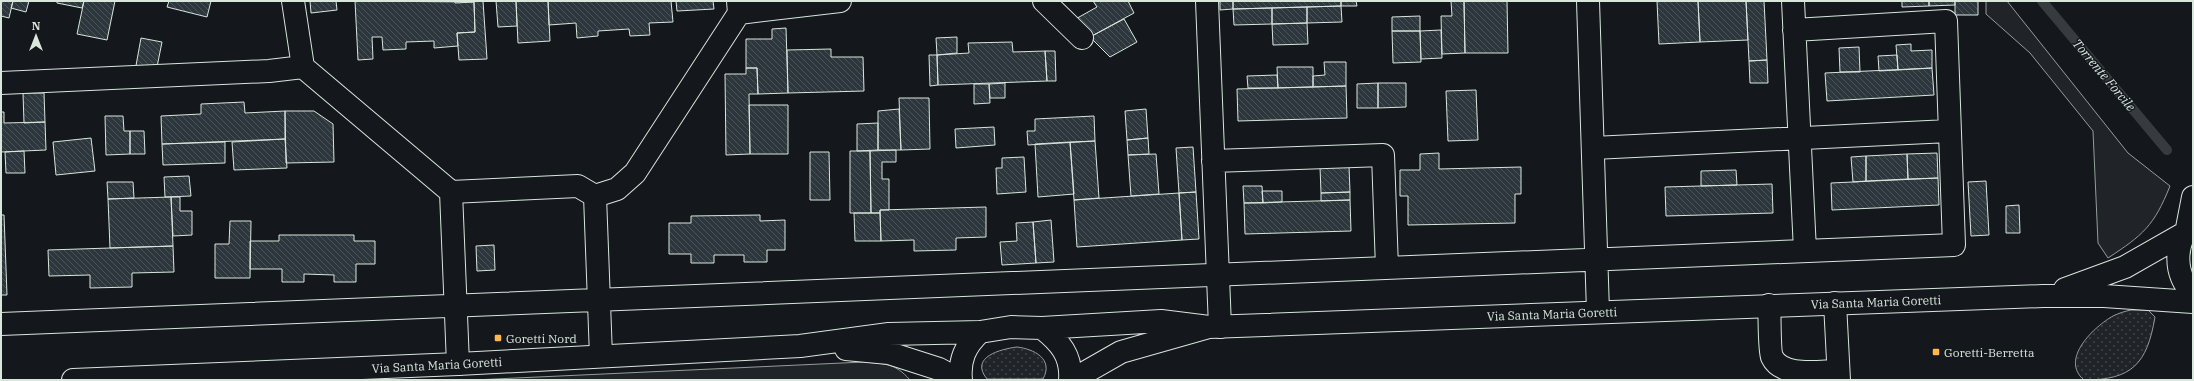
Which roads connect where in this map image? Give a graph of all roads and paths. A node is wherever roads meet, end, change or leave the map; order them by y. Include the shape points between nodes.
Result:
1 (293, 1) edge
2 (840, 1) edge
3 (1044, 1) edge
4 (1207, 1) edge
5 (1588, 1) edge
6 (1793, 1) edge
7 (738, 7) edge
8 (1794, 30) junction
9 (1082, 38) dead end
10 (303, 67) junction
11 (1, 84) edge
12 (1949, 132) junction
13 (1800, 140) junction
14 (1593, 148) junction
15 (1213, 161) junction
16 (451, 192) junction
17 (595, 196) junction
18 (2193, 197) edge
19 (2188, 228) edge
20 (1805, 251) junction
21 (1597, 260) junction
22 (1387, 268) junction
23 (1218, 275) junction
24 (2193, 294) edge
25 (2044, 296) junction
26 (599, 300) junction
27 (2193, 302) edge
28 (1835, 303) junction
29 (1769, 305) junction
30 (456, 306) junction
31 (1598, 312) junction
32 (1, 324) edge
33 (1215, 327) junction
34 (1042, 328) junction
35 (980, 332) junction
36 (800, 346) junction
37 (601, 356) junction
38 (458, 364) junction
39 (1838, 376) edge
40 (73, 380) edge
41 (960, 380) edge
42 (1071, 380) edge

1 - 10 street
2 - 7 street
3 - 9 street
4 - 15 street
5 - 14 street
6 - 8 street
7 - 17 street via 635,173 617,189
8 - 12 street via 1946,21
8 - 13 street
10 - 11 street via 269,71
10 - 16 street
12 - 13 street
12 - 20 street via 1954,245
13 - 14 street
13 - 20 street
14 - 21 street
15 - 22 street via 1383,155
15 - 23 street
16 - 17 street via 578,186
16 - 30 street
17 - 26 street
18 - 19 street
19 - 24 street via 2178,252 2179,266 2182,278
19 - 25 street via 2124,266 2089,282
20 - 21 street
21 - 22 street
21 - 31 street
22 - 23 street
23 - 26 street
23 - 33 street
25 - 27 street via 2104,296
25 - 28 street, Via Santa Maria Goretti
26 - 30 street
26 - 37 street
28 - 29 street, Via Santa Maria Goretti
28 - 39 street
29 - 31 street, Via Santa Maria Goretti
29 - 39 street via 1772,357 1782,368
30 - 32 street
30 - 38 street
31 - 33 street, Via Santa Maria Goretti
33 - 34 street via 1162,321
33 - 42 street, Via Santa Maria Goretti via 1121,352
34 - 35 street via 1010,327
34 - 42 street via 1066,352
35 - 36 street via 889,334
35 - 41 street via 972,339 964,353
36 - 37 street, Via Santa Maria Goretti
36 - 41 street via 889,353 939,369
37 - 38 street, Via Santa Maria Goretti
38 - 40 street, Via Santa Maria Goretti

